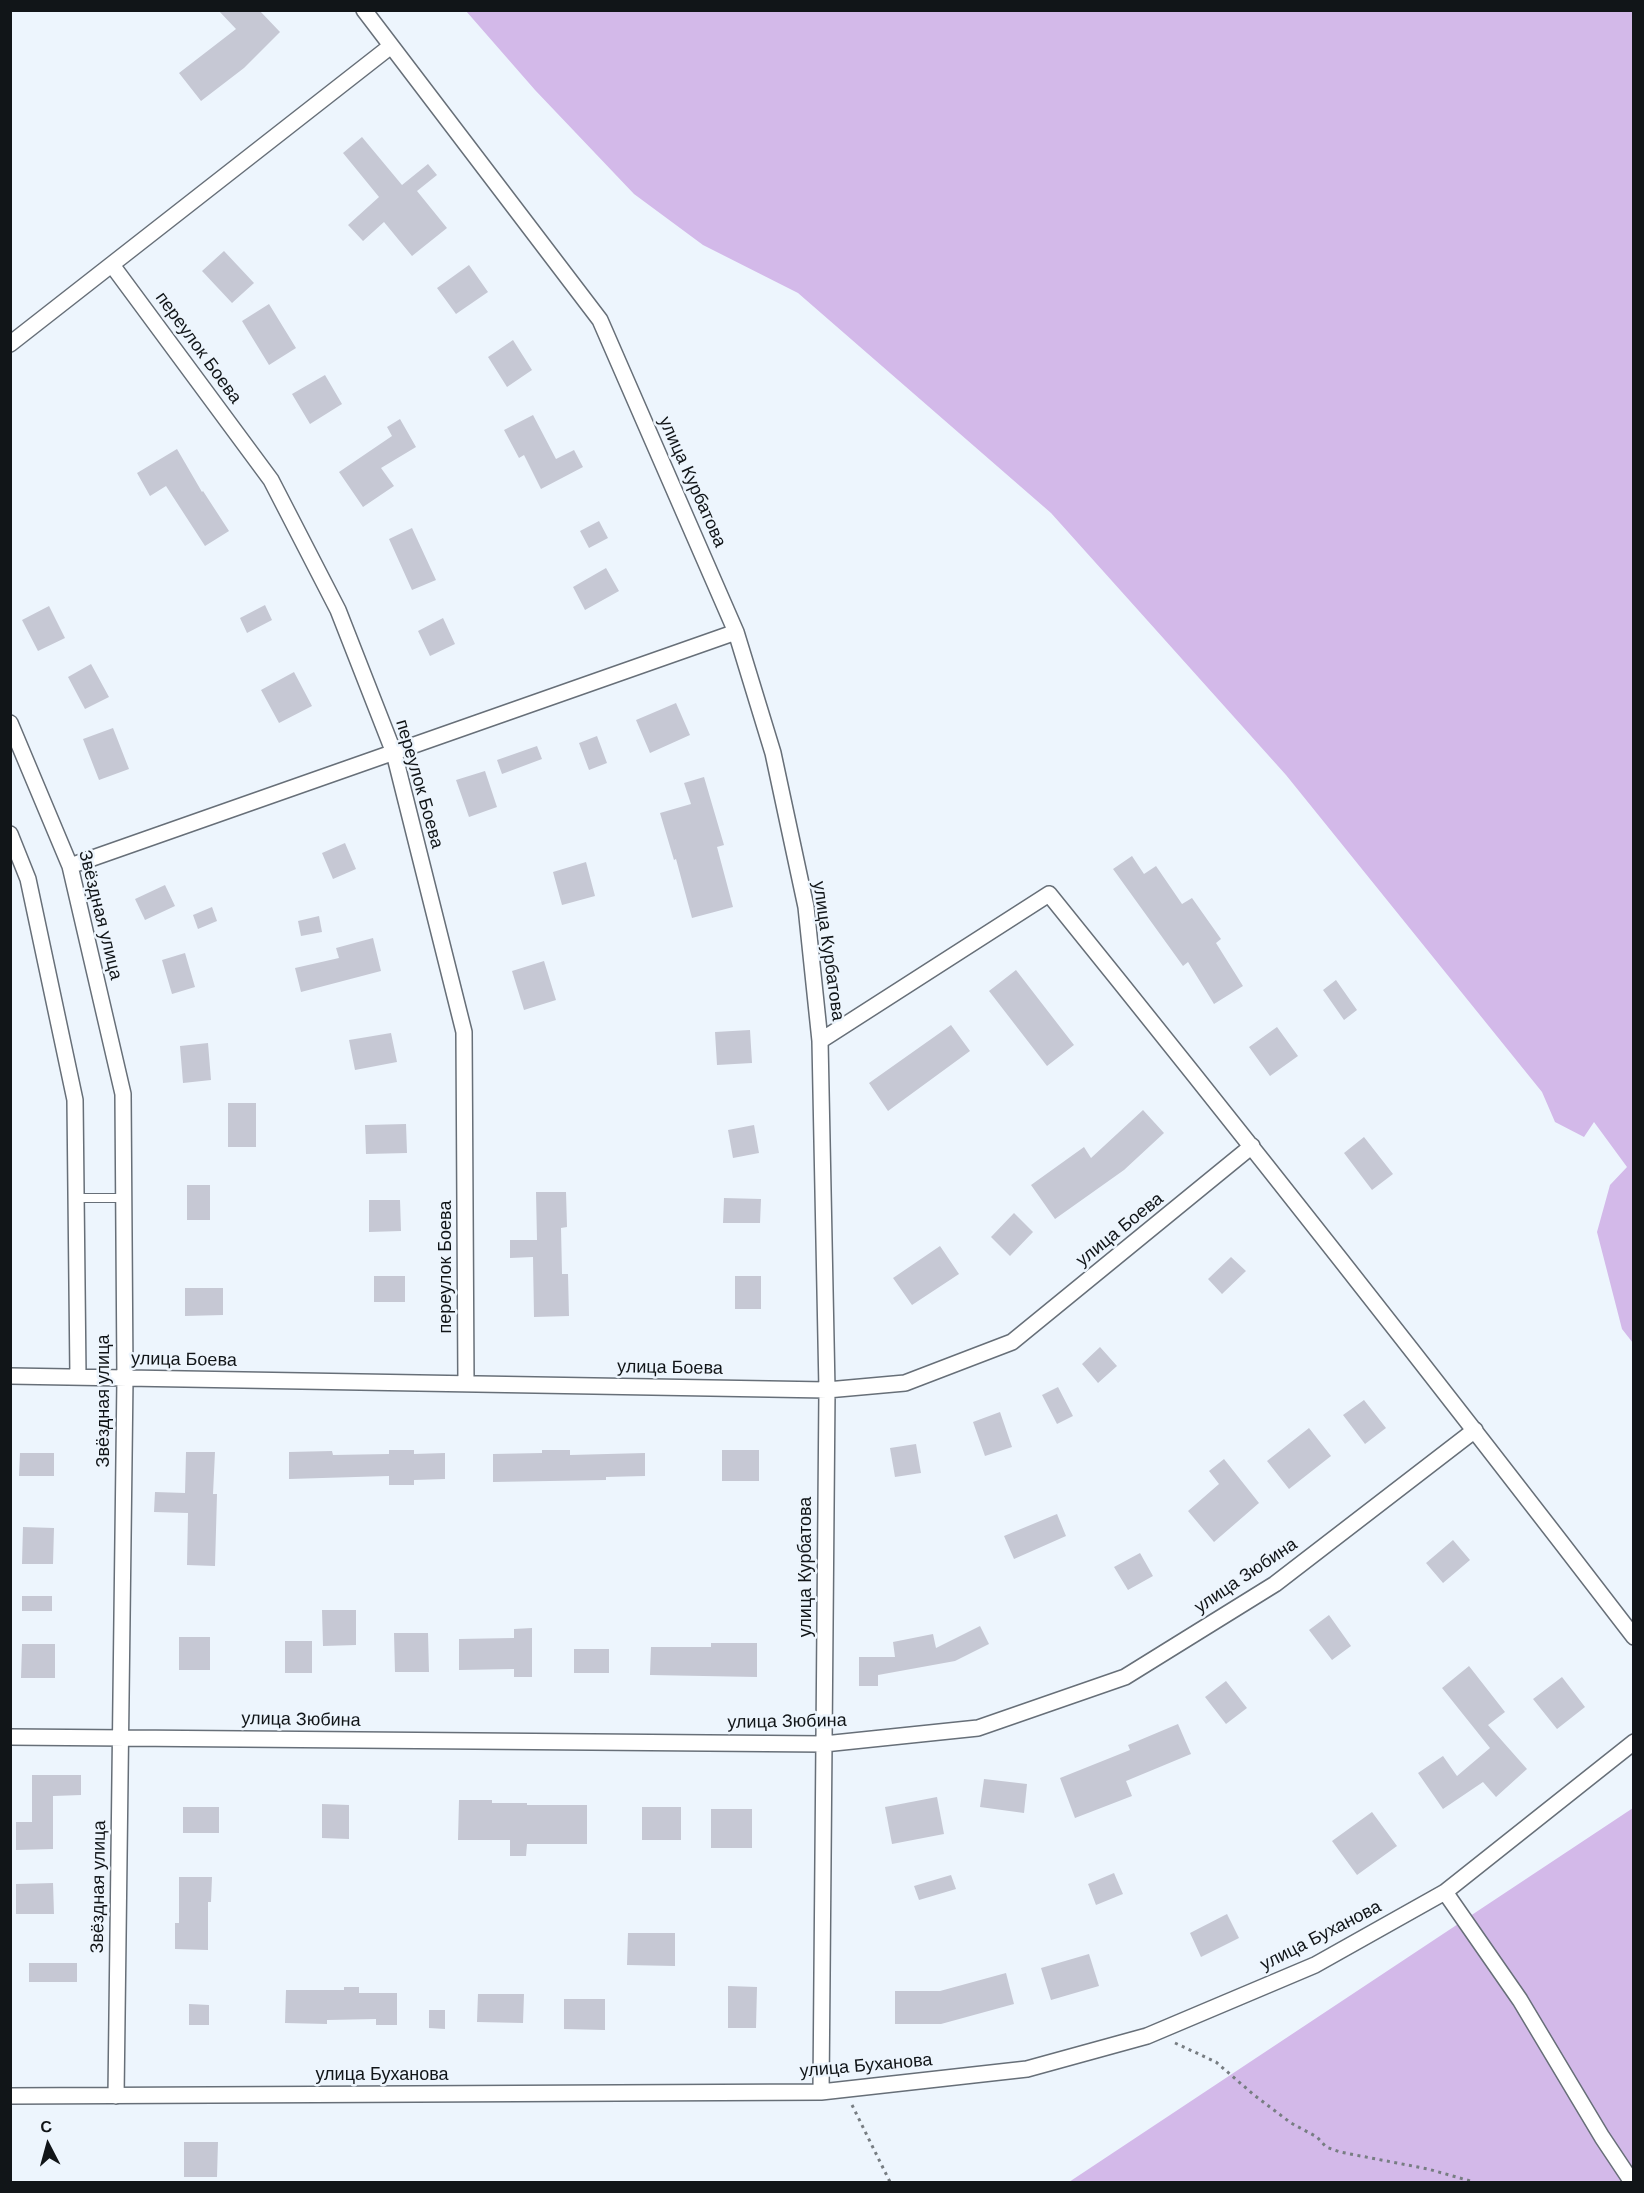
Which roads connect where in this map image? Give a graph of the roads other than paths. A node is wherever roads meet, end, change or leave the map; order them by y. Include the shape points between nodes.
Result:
1 (364, 10) edge
2 (391, 46) junction
3 (112, 265) junction
4 (10, 344) edge
5 (736, 632) junction
6 (10, 723) edge
7 (394, 753) junction
8 (10, 834) edge
9 (70, 866) junction
10 (820, 1041) junction
11 (1252, 1146) junction
12 (76, 1198) junction
13 (124, 1198) junction
14 (10, 1376) edge
15 (78, 1377) junction
16 (125, 1378) junction
17 (466, 1384) junction
18 (827, 1390) junction
19 (1475, 1430) junction
20 (1634, 1637) edge
21 (10, 1737) edge
22 (120, 1738) junction
23 (1634, 1742) edge
24 (824, 1744) junction
25 (1445, 1892) junction
26 (821, 2092) junction
27 (10, 2096) edge
28 (116, 2096) junction
29 (1632, 2182) edge

1 - 2 street, улица Курбатова
2 - 3 street
2 - 5 street, улица Курбатова via 600,320
3 - 4 street
3 - 7 street, переулок Боева via 271,480 338,610
5 - 7 street
5 - 10 street, улица Курбатова via 773,753 806,907
6 - 9 street, Звёздная улица
7 - 9 street
7 - 17 street, переулок Боева via 464,1032
8 - 12 street, Звёздная улица via 28,879 75,1100
9 - 13 street, Звёздная улица via 123,1094
10 - 11 street, улица Курбатова via 1049,894
10 - 18 street, улица Курбатова
11 - 18 street, улица Боева via 1012,1342 905,1383
11 - 19 street
12 - 13 lane
12 - 15 street, Звёздная улица
13 - 16 street, Звёздная улица
14 - 15 street, улица Боева
15 - 16 street, улица Боева
16 - 17 street, улица Боева
16 - 22 street, Звёздная улица
17 - 18 street, улица Боева
18 - 24 street, улица Курбатова
19 - 20 street
19 - 24 street, улица Зюбина via 1275,1584 1125,1677 978,1728
21 - 22 street, улица Зюбина
22 - 24 street, улица Зюбина
22 - 28 street, Звёздная улица
23 - 25 street, улица Буханова
24 - 26 street, улица Курбатова
25 - 26 street, улица Буханова via 1315,1965 1148,2036 1027,2069
25 - 29 street via 1520,2000
26 - 28 street, улица Буханова
27 - 28 street, улица Буханова

